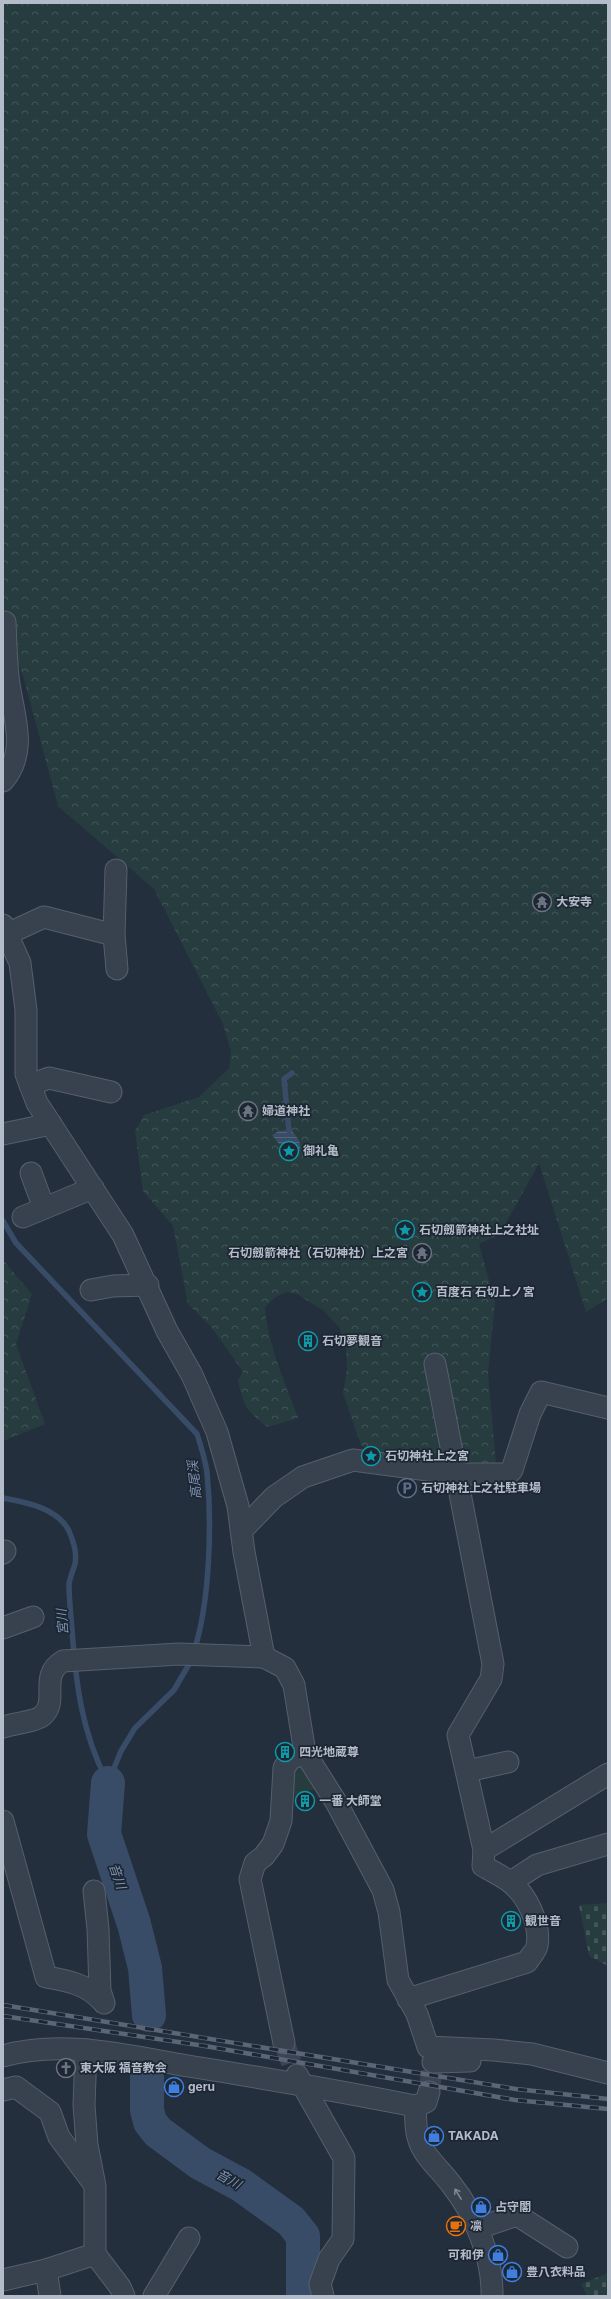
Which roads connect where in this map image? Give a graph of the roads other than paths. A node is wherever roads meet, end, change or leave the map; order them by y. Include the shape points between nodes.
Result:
1 (5, 622) dead end
2 (3, 781) edge
3 (116, 870) dead end
4 (5, 930) edge
5 (114, 935) junction
6 (3, 960) edge
7 (117, 969) dead end
8 (20, 979) junction
9 (30, 1085) junction
10 (111, 1092) dead end
11 (51, 1124) junction
12 (3, 1134) edge
13 (31, 1173) dead end
14 (93, 1188) junction
15 (44, 1208) junction
16 (23, 1217) dead end
17 (148, 1285) junction
18 (90, 1290) dead end
19 (435, 1364) dead end
20 (608, 1413) edge
21 (458, 1474) junction
22 (242, 1530) junction
23 (33, 1617) dead end
24 (3, 1628) edge
25 (264, 1657) junction
26 (3, 1727) edge
27 (305, 1753) junction
28 (508, 1762) dead end
29 (466, 1771) junction
30 (608, 1774) edge
31 (3, 1821) edge
32 (608, 1844) edge
33 (484, 1850) junction
34 (511, 1882) junction
35 (94, 1891) dead end
36 (408, 1999) junction
37 (284, 2043) tunnel mouth
38 (86, 2050) junction
39 (494, 2050) junction
40 (3, 2056) edge
41 (433, 2062) dead end
42 (608, 2073) edge
43 (297, 2077) junction
44 (3, 2090) edge
45 (95, 2186) junction
46 (478, 2228) junction
47 (189, 2238) dead end
48 (567, 2247) dead end
49 (95, 2254) junction
50 (46, 2270) junction
51 (3, 2280) edge
52 (50, 2296) edge
53 (124, 2296) edge
54 (154, 2296) edge
55 (322, 2296) edge
56 (492, 2296) edge

1 - 2 street via 9,684 17,720 15,762
3 - 5 street
4 - 5 street via 44,917
4 - 8 street via 20,963
5 - 7 street
6 - 8 street
8 - 9 street via 26,1010 26,1074
9 - 10 street via 49,1078
9 - 11 street via 37,1103
11 - 12 street
11 - 14 street
13 - 15 street
14 - 15 street
14 - 17 street via 123,1236
15 - 16 street
17 - 18 street via 113,1286
17 - 22 street via 167,1331 195,1381 217,1432 229,1469
19 - 21 street
20 - 21 street via 541,1392 530,1414 512,1470 508,1474
21 - 22 street via 353,1460 303,1477 274,1497
21 - 29 street via 493,1664 491,1679 458,1735
22 - 25 street
23 - 24 street
25 - 26 street via 179,1654 64,1661 50,1672 49,1707 42,1716
25 - 27 street via 285,1668 294,1685
27 - 36 street via 336,1802 383,1890 389,1912 398,1980
27 - 37 street via 290,1760 284,1768 281,1821 273,1844 255,1863 250,1879
28 - 29 street
29 - 33 street
30 - 33 street
31 - 35 street via 46,1977 72,1982 95,1993 102,2001
32 - 34 street via 537,1864
33 - 34 street via 483,1866
34 - 36 street via 529,1907 536,1928 536,1947 527,1962
36 - 39 street via 417,2014 428,2047
38 - 40 street via 22,2050
38 - 43 street
38 - 45 street via 84,2105 87,2145
39 - 41 street via 469,2061
39 - 42 street via 532,2054
46 -> 43 street via 452,2185 423,2150 418,2137 422,2099
43 - 55 street via 344,2158 343,2239 329,2259 320,2284
44 - 45 street via 16,2087 50,2112 59,2137
45 - 49 street
46 - 48 street via 517,2215
46 - 56 street via 492,2279
47 - 54 street
49 - 50 street
49 - 53 street
50 - 51 street
50 - 52 street

